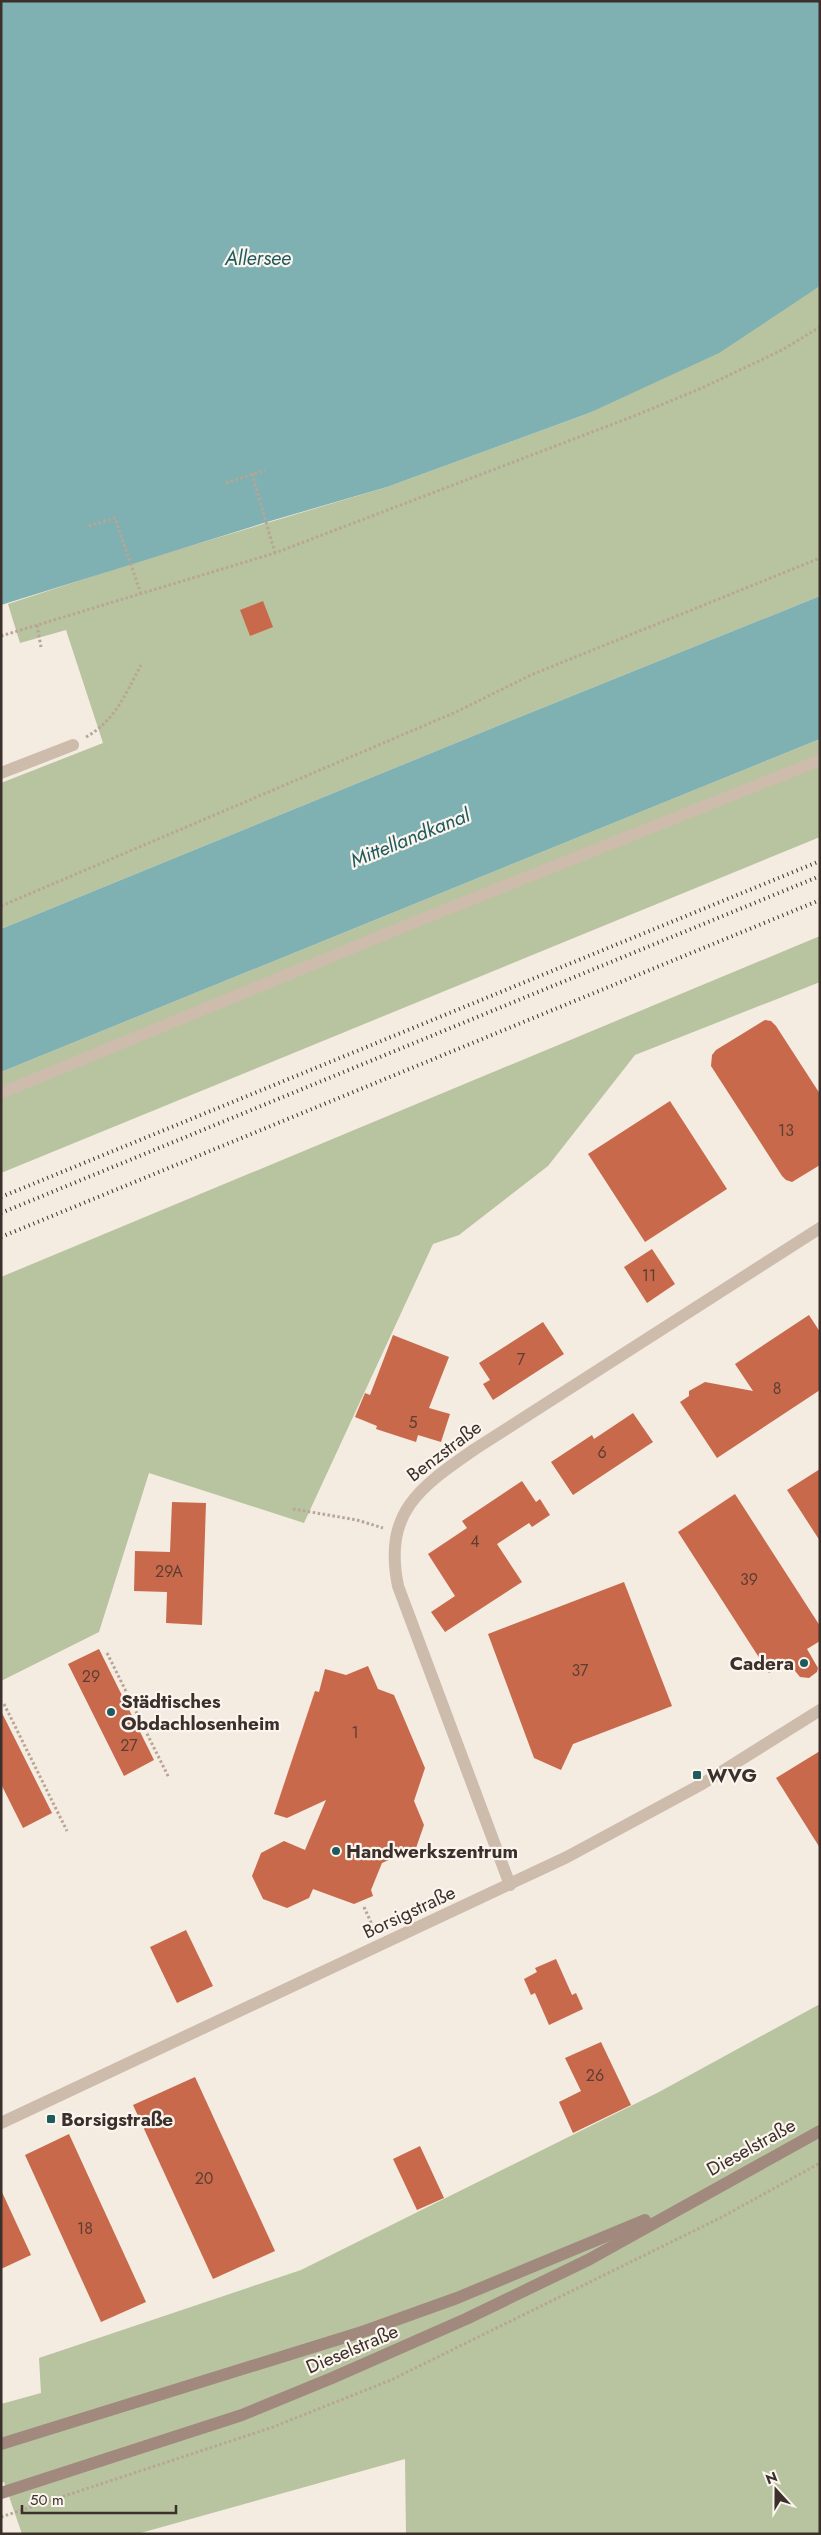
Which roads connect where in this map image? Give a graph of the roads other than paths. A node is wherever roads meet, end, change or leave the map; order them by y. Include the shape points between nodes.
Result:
1 (72, 744) road end
2 (820, 760) edge
3 (1, 773) edge
4 (1, 1093) edge
5 (820, 1228) edge
6 (820, 1710) edge
7 (510, 1885) junction
8 (1, 2123) edge
9 (820, 2131) edge
10 (700, 2197) junction
11 (1, 2444) edge
12 (1, 2493) edge

1 - 3 street
2 - 4 street via 410,924
5 - 7 street, Benzstraße via 445,1470 414,1498 404,1513 394,1548 394,1568 405,1608
6 - 7 street, Borsigstraße via 702,1784
7 - 8 street, Borsigstraße
9 - 10 main road, Dieselstraße
10 - 11 main road, Dieselstraße via 448,2301 364,2331
10 - 12 main road, Dieselstraße via 588,2260 466,2319 332,2378 242,2415

